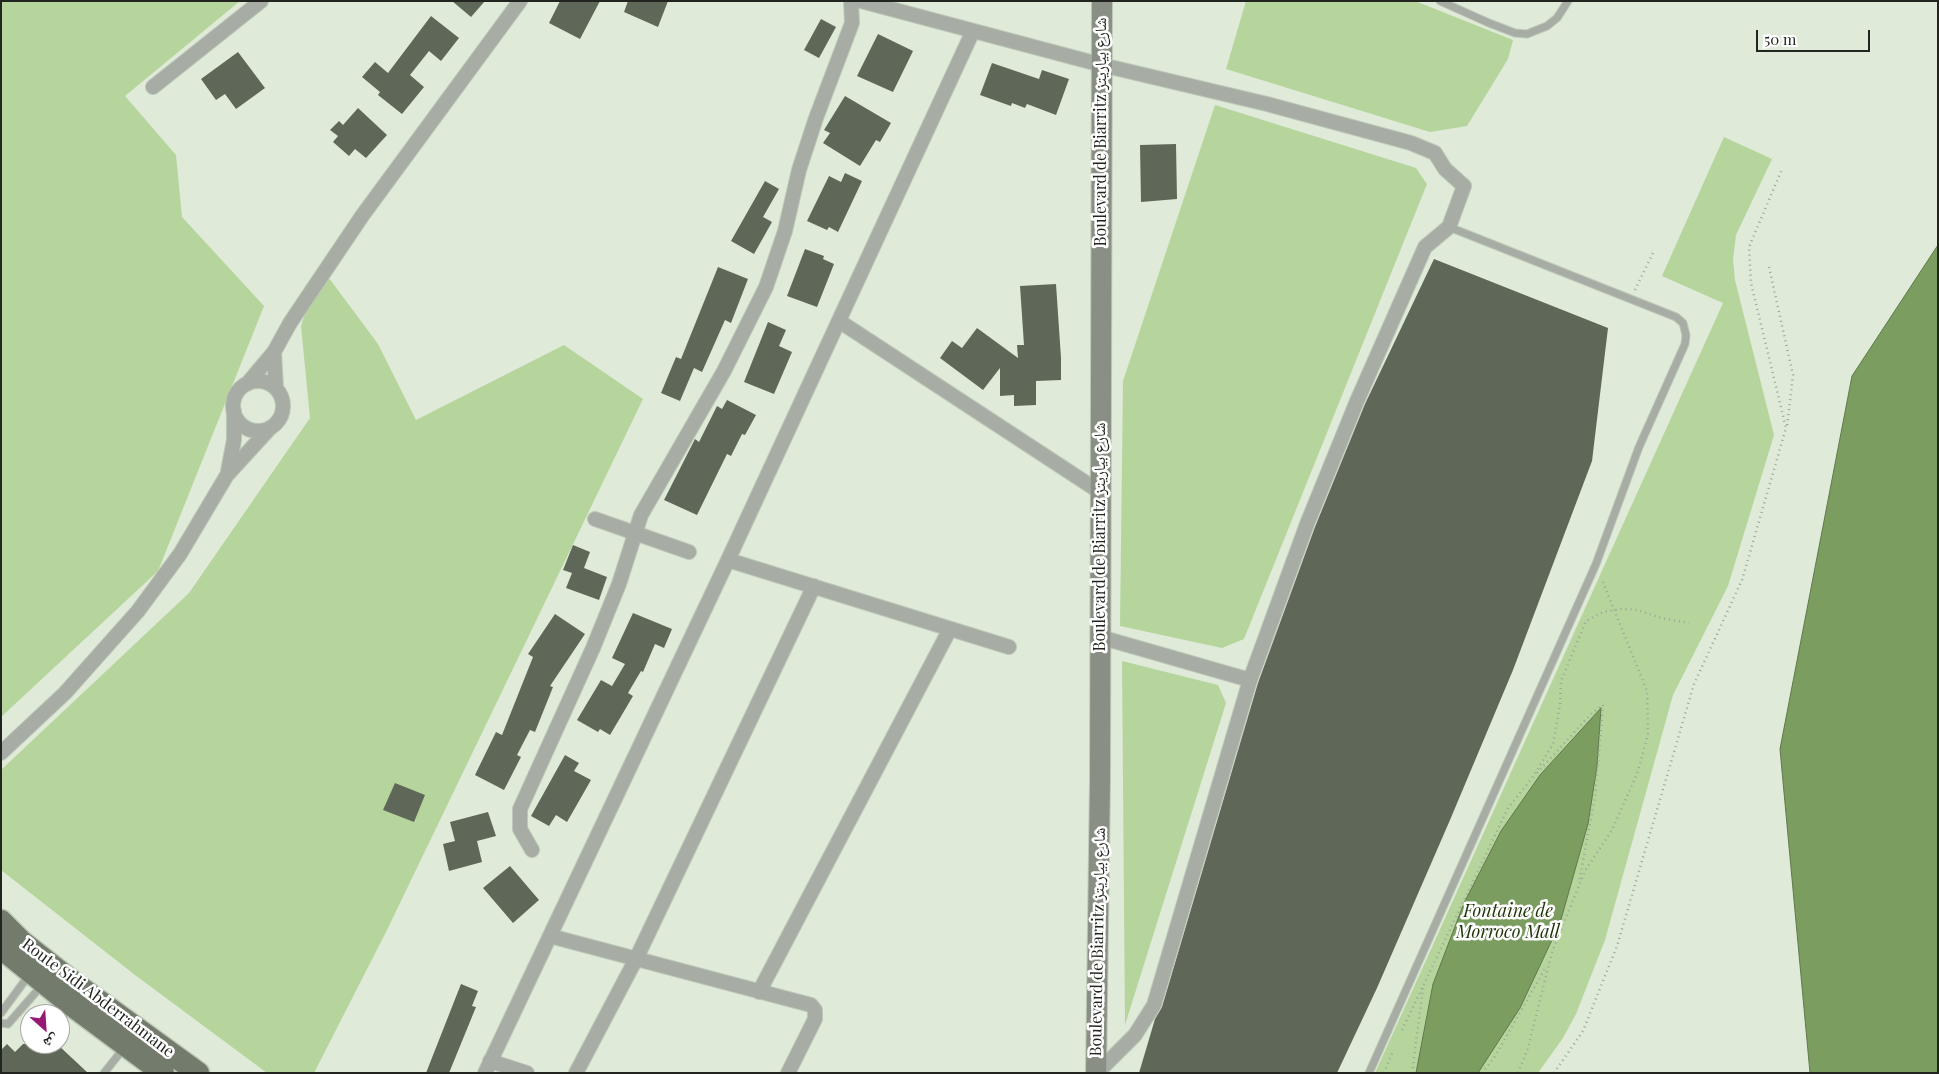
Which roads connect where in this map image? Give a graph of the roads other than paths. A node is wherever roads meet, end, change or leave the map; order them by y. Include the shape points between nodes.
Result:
1 (261, 1) edge
2 (520, 1) edge
3 (851, 1) edge
4 (1102, 1) edge
5 (1440, 1) edge
6 (1568, 1) edge
7 (865, 2) edge
8 (903, 6) edge
9 (852, 23) junction
10 (973, 31) junction
11 (1102, 65) junction
12 (153, 87) dead end
13 (1449, 226) junction
14 (838, 321) junction
15 (274, 352) junction
16 (247, 384) junction
17 (276, 388) junction
18 (234, 410) junction
19 (270, 428) junction
20 (227, 474) junction
21 (1100, 492) junction
22 (595, 519) dead end
23 (636, 533) junction
24 (689, 552) dead end
25 (728, 560) junction
26 (814, 586) junction
27 (950, 629) junction
28 (1100, 637) junction
29 (1009, 647) dead end
30 (1250, 680) junction
31 (1, 752) edge
32 (532, 850) dead end
33 (1, 921) edge
34 (550, 936) junction
35 (1, 948) edge
36 (636, 960) junction
37 (37, 978) junction
38 (759, 992) junction
39 (1, 1013) edge
40 (1, 1023) edge
41 (126, 1046) junction
42 (488, 1067) edge
43 (104, 1073) edge
44 (163, 1073) edge
45 (198, 1073) edge
46 (527, 1073) edge
47 (576, 1073) edge
48 (788, 1073) edge
49 (1096, 1073) edge
50 (1369, 1073) edge

1 - 12 street
2 - 15 street via 362,216
3 - 9 street
4 - 11 street, Boulevard de Biarritz شارع بياريتز
5 - 6 lane via 1489,23 1527,34 1547,26
7 - 8 street
7 - 9 street via 863,15
8 - 10 street
9 - 23 street via 799,170 783,238 766,287 724,371 648,501
10 - 11 street
10 - 14 street
11 - 13 street via 1258,102 1424,147 1435,153 1445,169 1464,186
11 - 21 street, Boulevard de Biarritz شارع بياريتز
13 - 30 street via 1426,247 1357,401 1307,524
13 - 50 lane via 1676,317 1683,322 1685,344 1639,447 1596,564
14 - 21 street
14 - 25 street
15 - 16 street
15 - 17 street
16 - 17 street via 262,382
16 - 18 street via 236,395
17 - 19 street via 283,410
18 - 19 street via 236,418 247,428 262,431
18 - 20 street
19 - 20 street
20 - 31 street via 175,561 138,611 65,693
21 - 28 street, Boulevard de Biarritz شارع بياريتز
22 - 23 street
23 - 24 street
23 - 32 street via 593,648 520,810 520,829
25 - 26 street
25 - 34 street
26 - 27 street
26 - 36 street
27 - 29 street
27 - 38 street
28 - 30 street
28 - 49 street, Boulevard de Biarritz شارع بياريتز
30 - 49 street via 1154,1005 1135,1035
33 - 45 main road, Route Sidi Abderrahmane via 74,983
34 - 36 street
34 - 42 street
35 - 37 main road, Route Sidi Abderrahmane
36 - 38 street
36 - 47 street
37 - 39 lane
37 - 40 lane via 10,1022
37 - 41 main road, Route Sidi Abderrahmane
38 - 48 street via 811,1005 815,1010 815,1019
41 - 43 lane
41 - 44 main road, Route Sidi Abderrahmane
42 - 46 street

